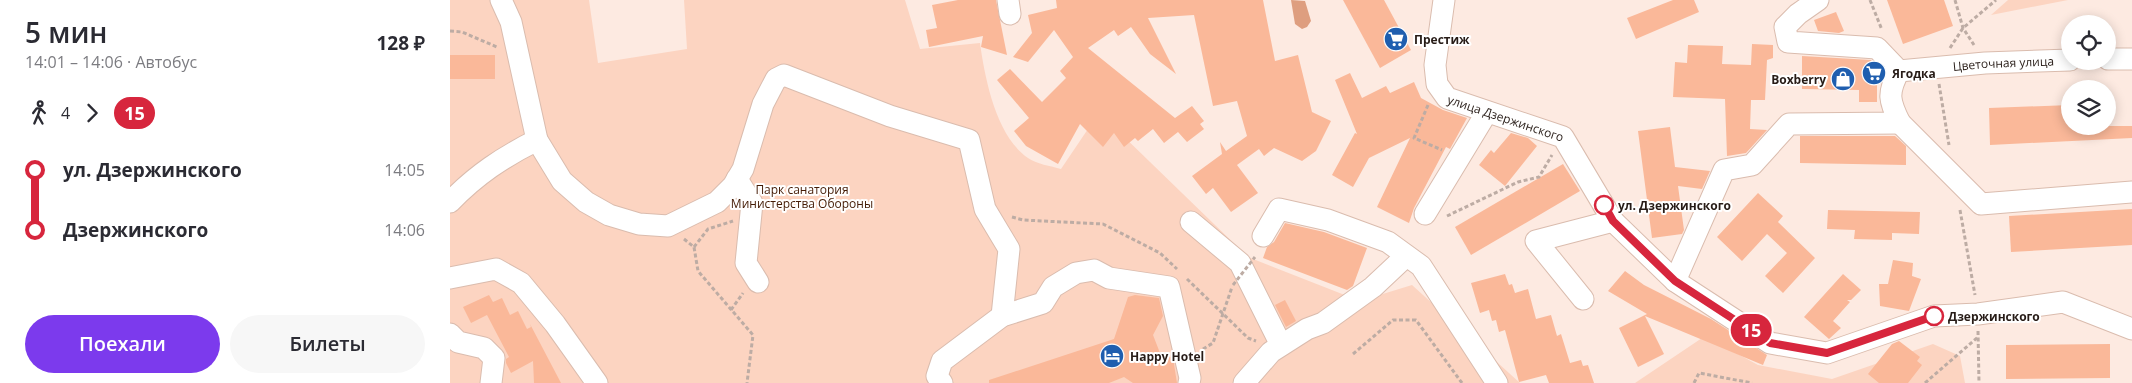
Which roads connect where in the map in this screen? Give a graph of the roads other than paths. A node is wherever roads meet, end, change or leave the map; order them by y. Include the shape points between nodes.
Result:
1 (501, 0) edge
2 (1455, 0) edge
3 (1818, 0) edge
4 (1443, 8) edge
5 (2116, 59) edge
6 (2132, 59) edge
7 (2061, 60) edge
8 (1899, 71) junction
9 (1487, 112) junction
10 (1900, 123) junction
11 (537, 140) junction
12 (737, 179) junction
13 (2132, 192) edge
14 (450, 202) edge
15 (1433, 217) road end
16 (1613, 221) junction
17 (1191, 222) dead end
18 (1263, 236) dead end
19 (1406, 256) junction
20 (450, 278) edge
21 (1675, 281) junction
22 (758, 282) dead end
23 (1583, 299) dead end
24 (1002, 316) junction
25 (2132, 329) edge
26 (450, 334) edge
27 (1281, 345) junction
28 (491, 383) edge
29 (597, 383) edge
30 (942, 383) edge
31 (1189, 383) edge
32 (1244, 383) edge
33 (1497, 383) edge

1 - 11 street via 511,22
2 - 4 street
3 - 8 street via 1785,27 1788,42 1877,48
4 - 9 street, улица Дзержинского via 1435,65 1437,84 1447,98
5 - 6 street
7 - 8 street, Цветочная улица
8 - 10 street via 1890,86 1890,105
9 - 15 street via 1460,158
9 - 16 street, улица Дзержинского via 1563,137
10 - 13 street via 1981,204
10 - 21 street via 1789,124 1752,165 1724,170
11 - 12 street via 562,181 586,202 609,215 639,224 668,226 716,202
11 - 14 street via 501,158
12 - 22 street via 752,203 746,263
12 - 24 street via 753,141 763,104 776,79 784,75 890,116 969,140 985,209 1009,249
16 - 21 street, улица Дзержинского
16 - 23 street via 1536,241
17 - 27 street via 1240,263
18 - 19 street via 1278,209 1328,220 1388,242
19 - 27 street via 1373,287 1324,322
19 - 33 street via 1421,266
20 - 29 street via 496,269 520,283 555,324
21 - 25 street, улица Дзержинского via 1770,343 1827,353 1934,316 1978,314 2063,302
24 - 30 street via 942,361 937,376
24 - 31 street via 1044,303 1053,287 1076,273 1094,270 1109,278 1169,287
26 - 28 street via 458,342 484,348 494,358
27 - 32 street via 1256,367

